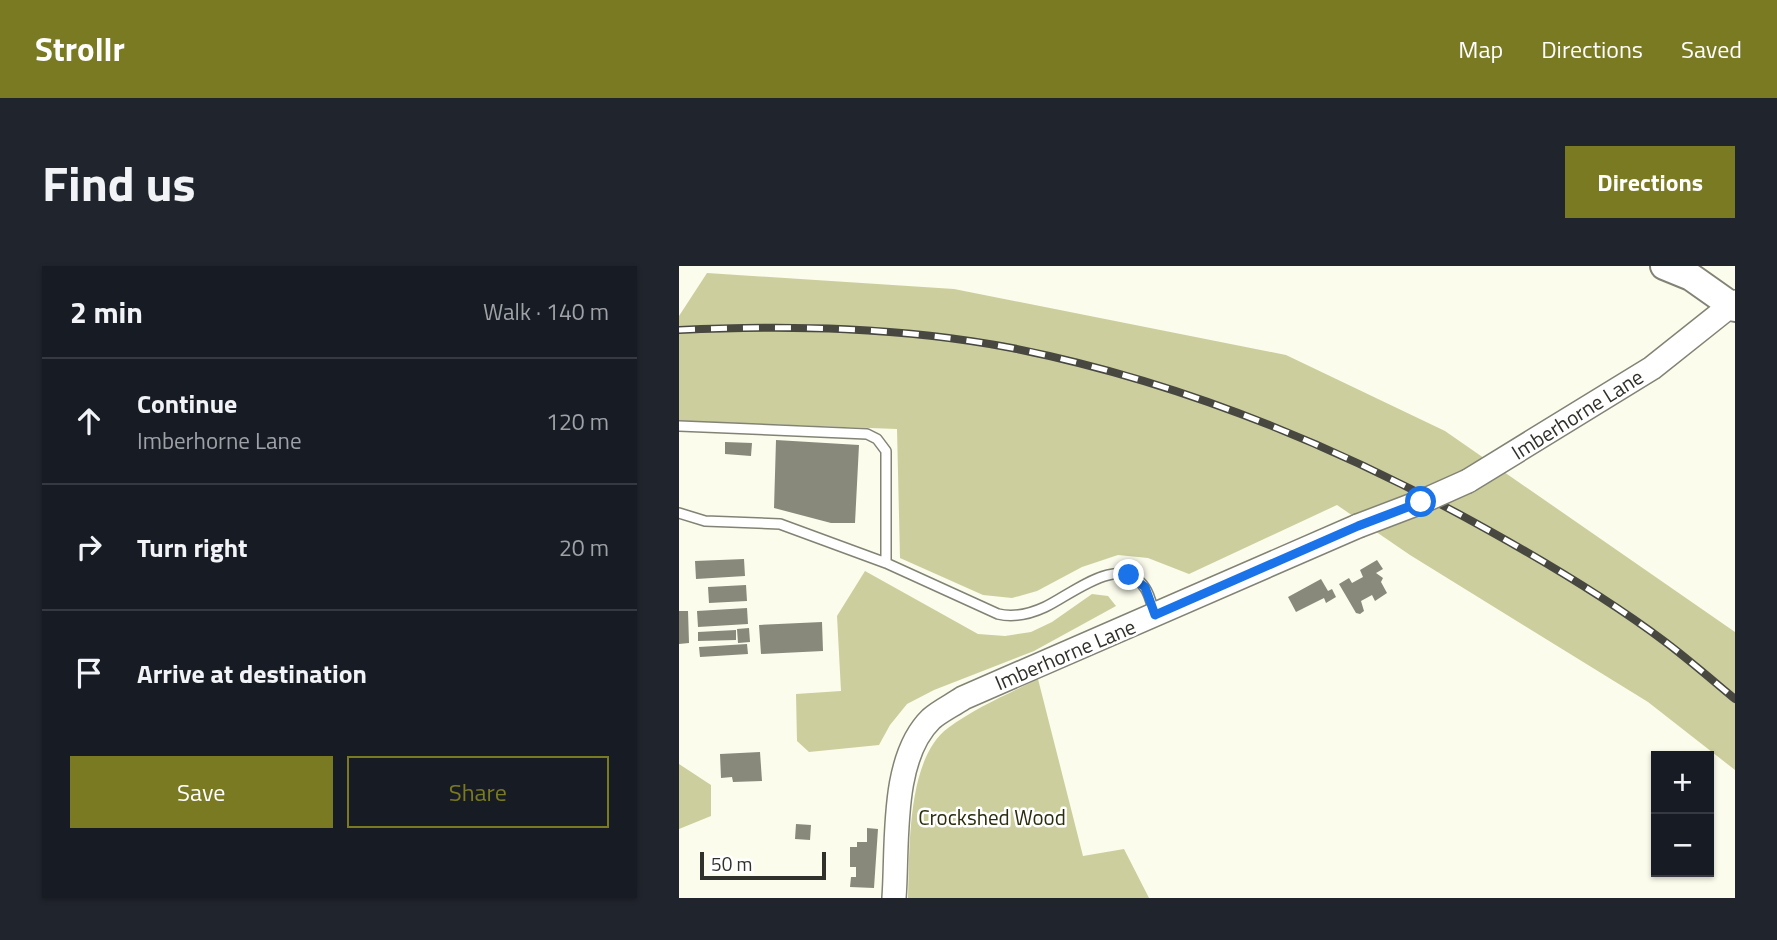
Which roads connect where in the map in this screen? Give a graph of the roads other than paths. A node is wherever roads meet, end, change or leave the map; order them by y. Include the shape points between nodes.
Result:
1 (1664, 266) edge
2 (1733, 305) edge
3 (679, 426) edge
4 (679, 513) edge
5 (885, 563) junction
6 (1155, 615) junction
7 (894, 898) edge

1 - 2 main road via 1691,277
2 - 6 street, Imberhorne Lane, bridge via 1652,368 1468,481
3 - 5 lane via 867,434 877,439 886,451
4 - 5 lane via 705,521 780,524
5 - 6 lane via 1011,617 1047,607 1109,574 1129,575 1145,587
6 - 7 street, Imberhorne Lane via 963,698 931,719 907,758 899,806

